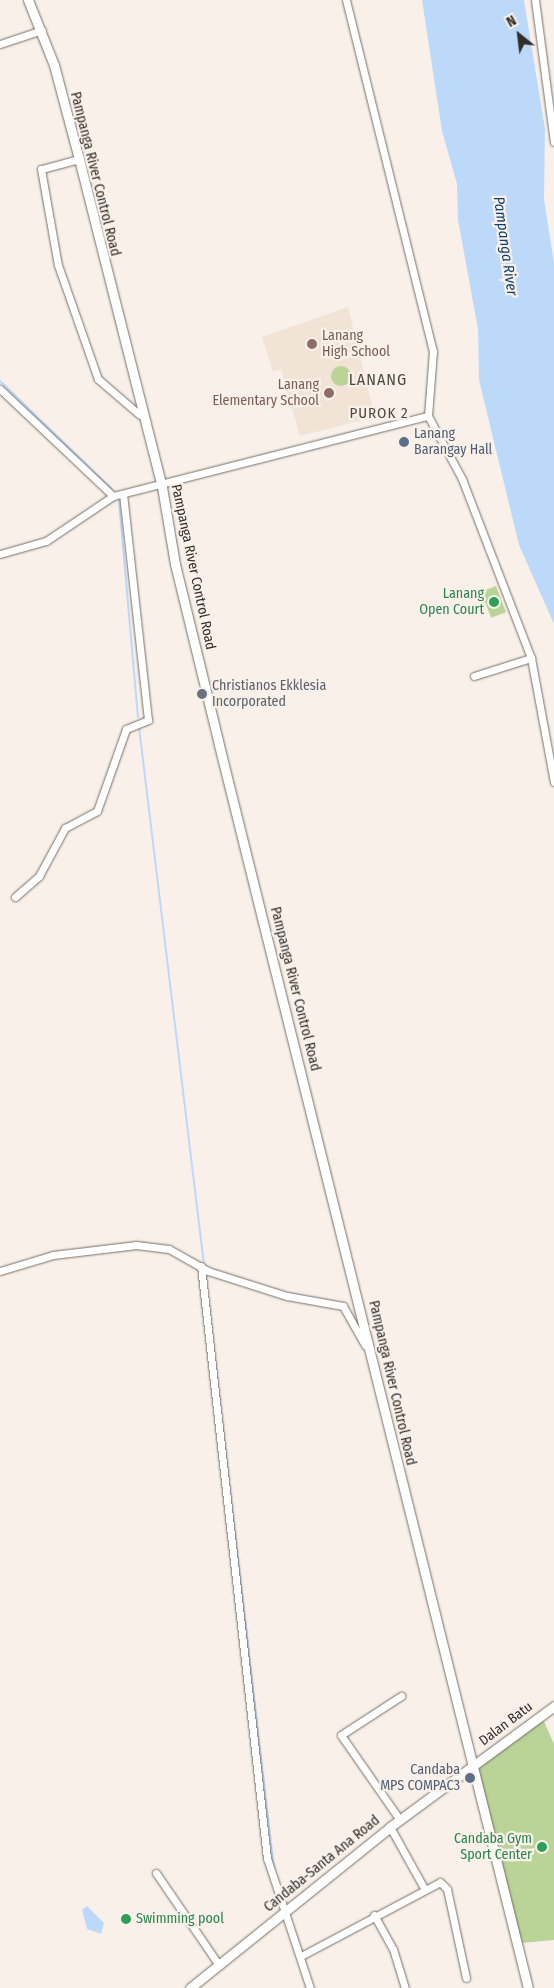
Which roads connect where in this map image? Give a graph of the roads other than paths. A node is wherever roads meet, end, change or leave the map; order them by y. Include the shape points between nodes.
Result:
1 (28, 0) edge
2 (346, 0) edge
3 (535, 0) edge
4 (42, 30) junction
5 (0, 44) edge
6 (554, 142) edge
7 (79, 159) junction
8 (0, 389) edge
9 (140, 415) junction
10 (428, 416) junction
11 (162, 487) junction
12 (123, 495) junction
13 (113, 496) junction
14 (0, 554) edge
15 (532, 658) junction
16 (474, 676) dead end
17 (554, 782) edge
18 (15, 897) dead end
19 (204, 1268) junction
20 (0, 1272) edge
21 (372, 1356) junction
22 (401, 1696) dead end
23 (554, 1706) edge
24 (475, 1765) junction
25 (400, 1820) junction
26 (390, 1827) junction
27 (156, 1873) dead end
28 (424, 1888) junction
29 (286, 1911) junction
30 (374, 1916) junction
31 (301, 1956) junction
32 (219, 1965) junction
33 (466, 1978) dead end
34 (528, 1987) edge
35 (190, 1988) edge
36 (310, 1988) edge
37 (405, 1988) edge

1 - 4 main road, Pampanga River Control Road
2 - 10 street via 433,351
3 - 6 street
4 - 5 street
4 - 7 main road, Pampanga River Control Road
7 - 9 main road, Pampanga River Control Road
7 - 9 street via 40,169 58,266 96,374
8 - 13 street
9 - 11 main road, Pampanga River Control Road
10 - 11 street
10 - 15 street via 462,479
11 - 12 street
11 - 21 main road, Pampanga River Control Road via 175,564
12 - 13 street
12 - 18 street via 148,720 126,729 97,811 65,828 40,876
13 - 14 street via 46,541 28,550
15 - 16 street
15 - 17 street
19 - 20 street via 169,1249 136,1245 53,1255
19 - 21 street via 287,1296 343,1306
19 - 29 street via 267,1858
21 - 24 main road, Pampanga River Control Road
22 - 25 street via 341,1733
23 - 24 main road, Dalan Batu
24 - 25 main road, Candaba-Santa Ana Road
24 - 34 main road, Pampanga River Control Road
25 - 26 main road, Candaba-Santa Ana Road
26 - 28 street
26 - 29 main road, Candaba-Santa Ana Road
27 - 32 street
28 - 30 street
28 - 33 street via 440,1882 447,1888
29 - 31 street
29 - 32 main road, Candaba-Santa Ana Road
30 - 31 street
30 - 37 street via 393,1949
31 - 36 street
32 - 35 main road, Candaba-Santa Ana Road

